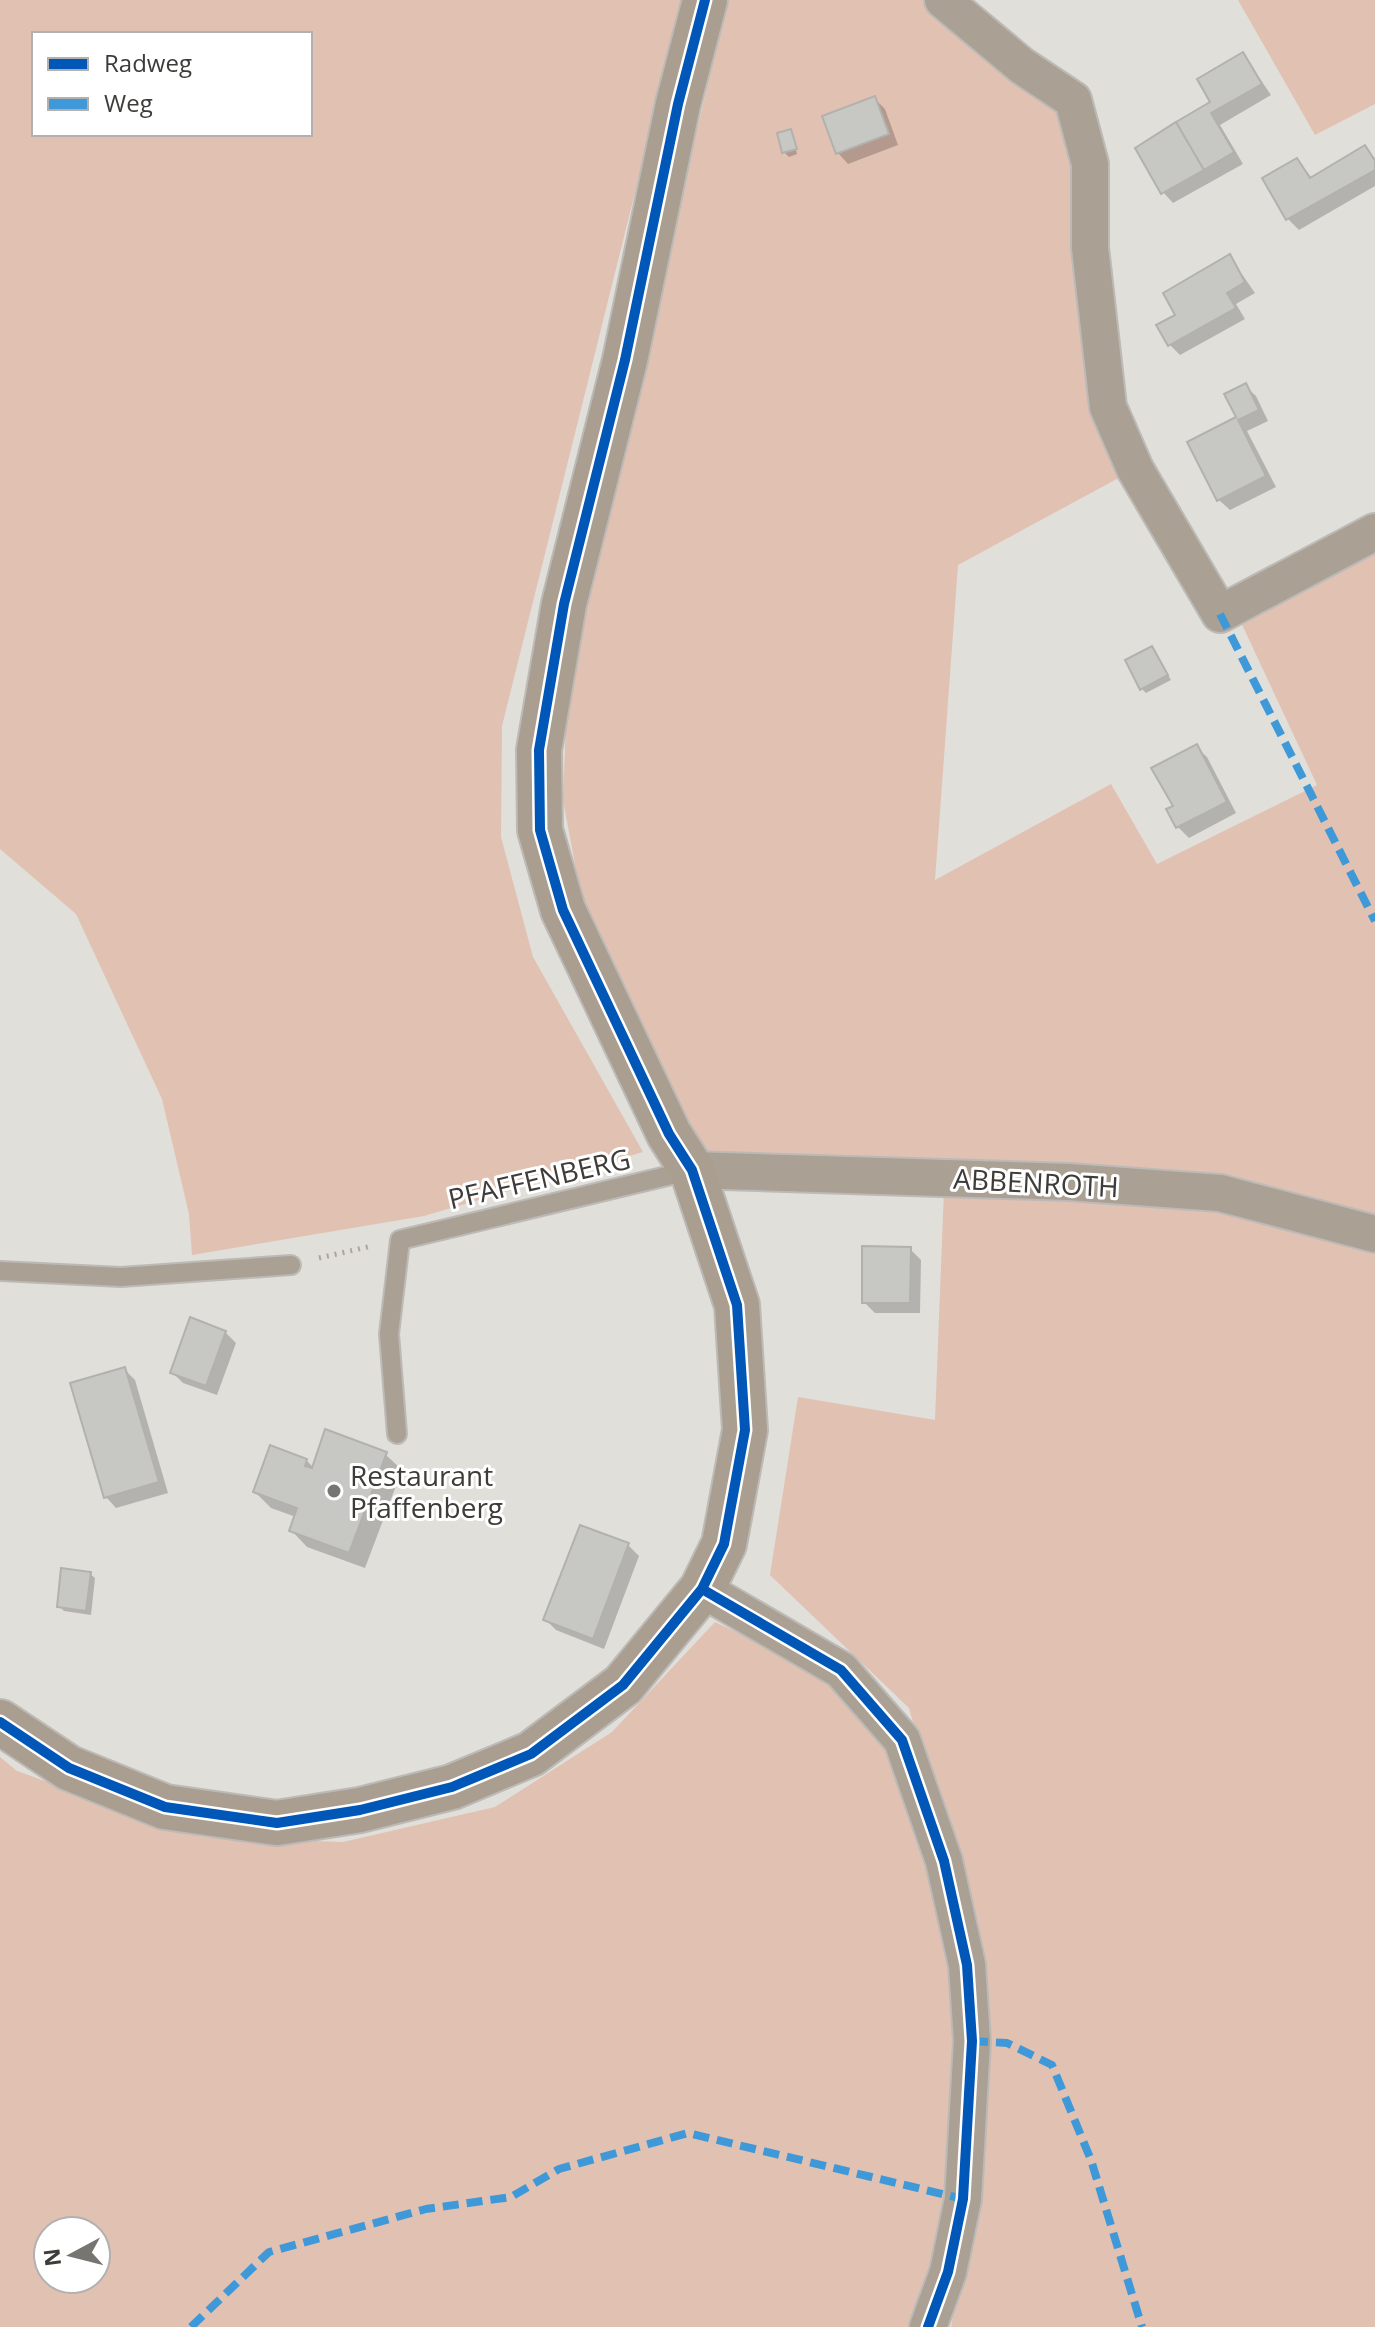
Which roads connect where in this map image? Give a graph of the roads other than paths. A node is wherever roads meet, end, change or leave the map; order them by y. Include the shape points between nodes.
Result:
1 (705, 0) edge
2 (943, 0) edge
3 (1375, 532) edge
4 (692, 1170) junction
5 (1375, 1234) edge
6 (291, 1265) road end
7 (0, 1271) edge
8 (397, 1434) dead end
9 (702, 1589) junction
10 (0, 1722) edge
11 (928, 2327) edge

1 - 4 main road via 564,604 539,750 540,830 563,910 669,1134
2 - 3 street via 1022,66 1073,100 1090,164 1090,248 1108,407 1135,469 1220,614
4 - 5 street, ABBENROTH via 1069,1182 1220,1193
4 - 8 lane, PFAFFENBERG via 400,1240 389,1334
4 - 9 main road via 737,1305 745,1430 724,1544
6 - 7 lane via 121,1277
9 - 10 main road via 623,1685 531,1754 452,1787 360,1810 277,1823 165,1807 69,1768
9 - 11 street via 841,1670 902,1740 944,1861 967,1965 972,2041 963,2199 948,2272

